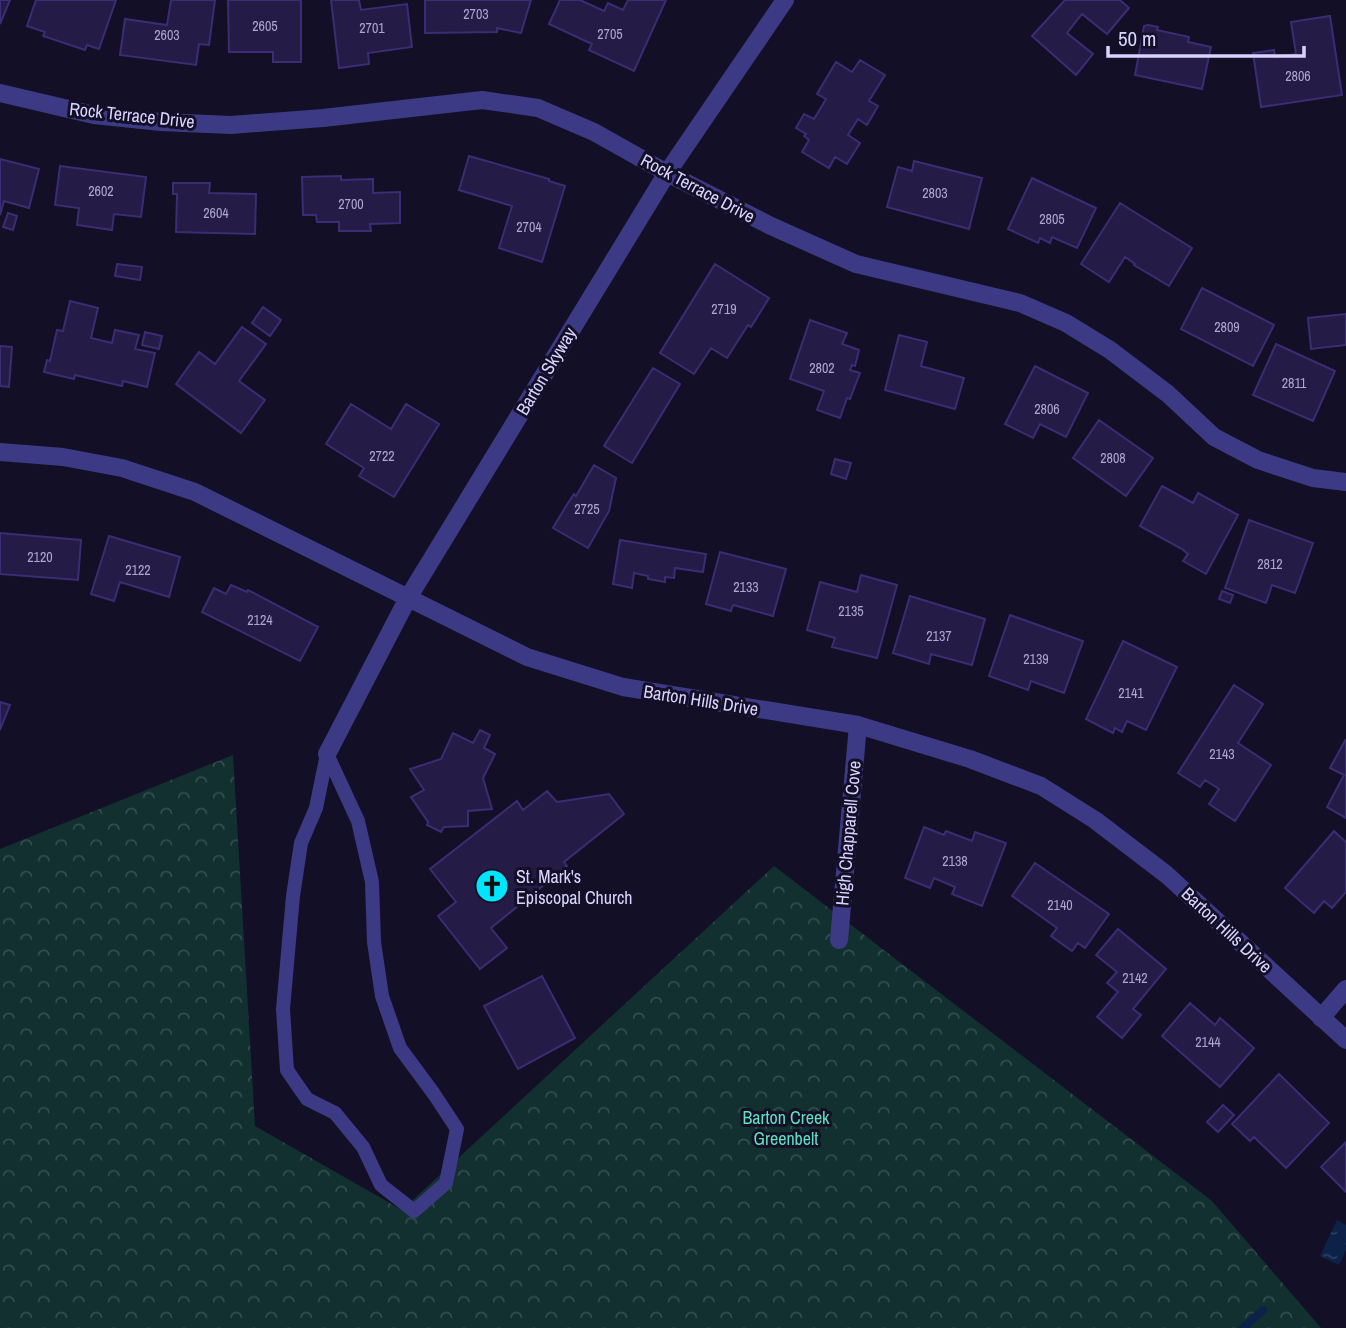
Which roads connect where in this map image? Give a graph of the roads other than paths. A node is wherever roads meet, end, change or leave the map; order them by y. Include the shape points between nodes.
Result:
1 (785, 0) edge
2 (0, 93) edge
3 (667, 173) junction
4 (0, 452) edge
5 (1346, 482) edge
6 (408, 598) junction
7 (858, 725) junction
8 (327, 754) junction
9 (839, 940) dead end
10 (1346, 989) edge
11 (1321, 1018) junction
12 (1346, 1041) edge

1 - 3 street, Barton Skyway
2 - 3 street, Rock Terrace Drive via 94,115 231,124 482,100 538,108 594,132
3 - 5 street, Rock Terrace Drive via 856,264 1020,303 1066,323 1168,394 1214,437 1258,460 1312,478
3 - 6 street, Barton Skyway
4 - 6 street, Barton Hills Drive via 122,468 195,492
6 - 7 street, Barton Hills Drive via 527,657 623,687
6 - 8 street, Barton Skyway
7 - 9 street, High Chapparell Cove
7 - 11 street, Barton Hills Drive via 1041,786 1095,820 1167,875
8 - 8 lane via 358,821 369,870 382,996 400,1048 457,1129 446,1183 414,1211 380,1185 363,1147 335,1113 307,1099 287,1070 283,1009 293,897 301,843 316,808
10 - 11 street
11 - 12 street, Barton Hills Drive

